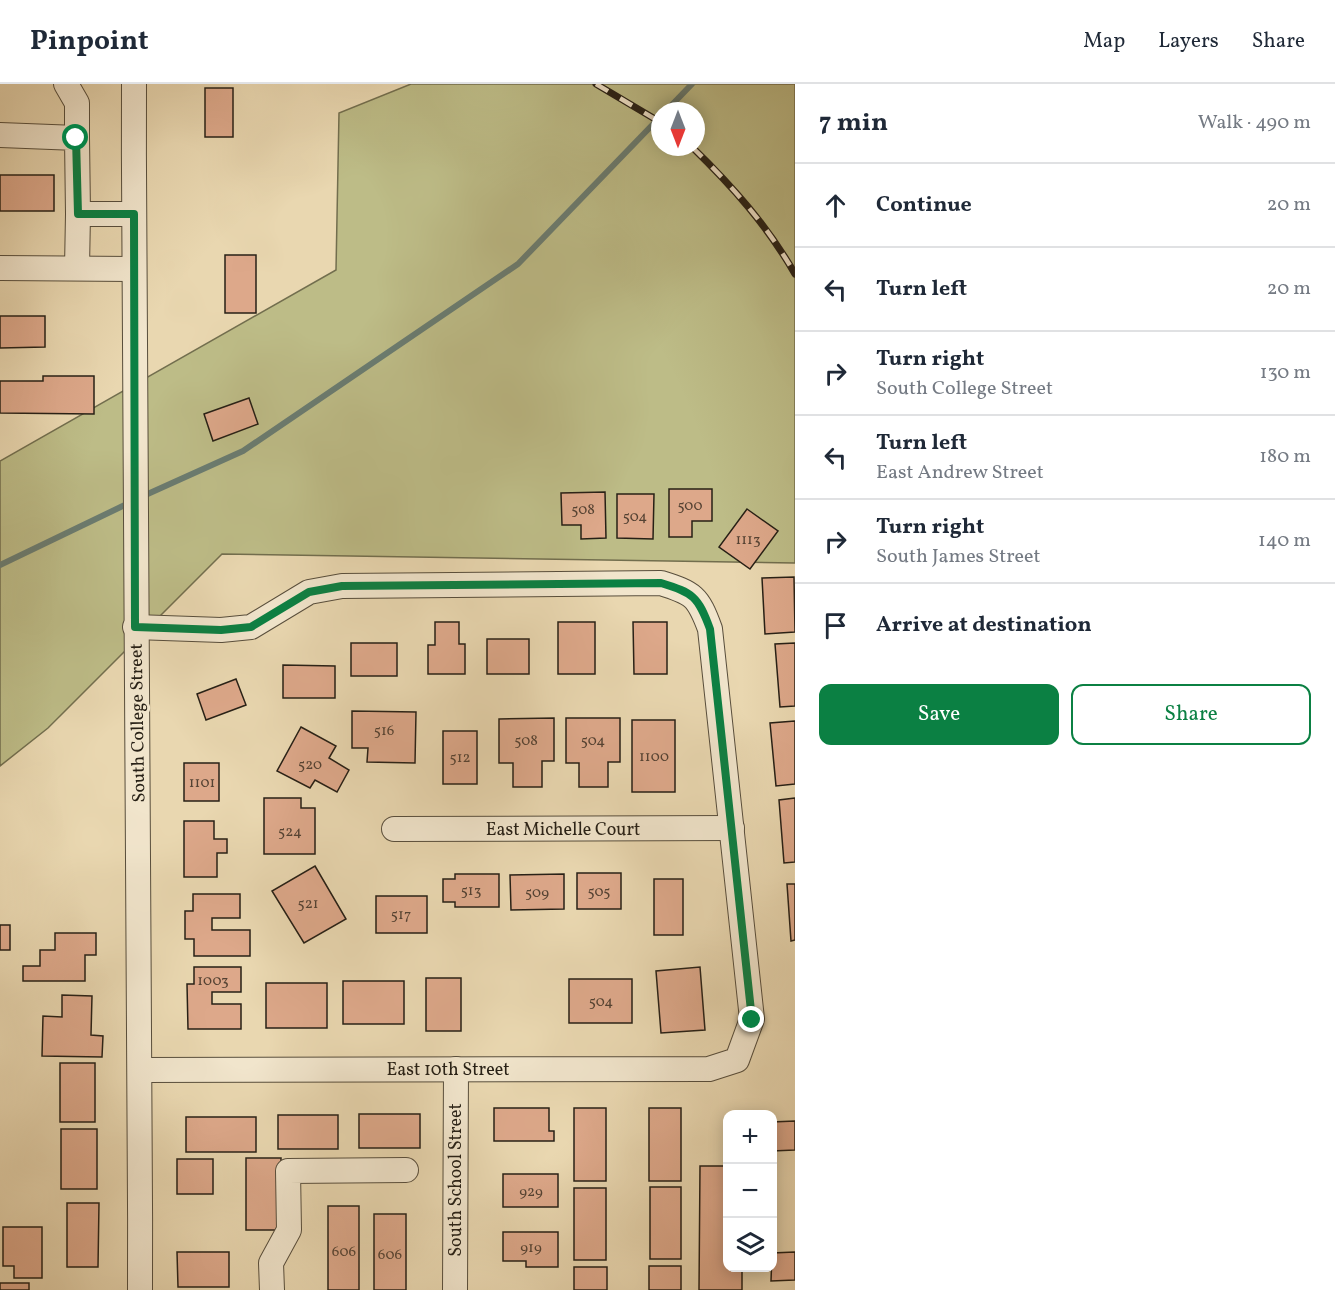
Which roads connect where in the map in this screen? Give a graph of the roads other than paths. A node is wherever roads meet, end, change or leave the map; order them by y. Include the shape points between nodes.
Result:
1 (66, 84) edge
2 (134, 84) edge
3 (0, 135) edge
4 (76, 138) junction
5 (78, 214) junction
6 (134, 214) junction
7 (0, 268) edge
8 (77, 268) junction
9 (134, 269) junction
10 (135, 627) junction
11 (732, 828) junction
12 (394, 829) dead end
13 (456, 1069) junction
14 (140, 1070) junction
15 (406, 1170) dead end
16 (140, 1290) edge
17 (272, 1290) edge
18 (455, 1290) edge

1 - 4 street via 76,103
2 - 6 street, South College Street
3 - 4 street
4 - 5 street
5 - 6 street
5 - 8 street
6 - 9 street, South College Street
7 - 8 street
8 - 9 street
9 - 10 street, South College Street
10 - 11 street via 251,627 309,592 342,586 661,583 688,591 703,610 710,629
10 - 14 street, South College Street
11 - 12 street, East Michelle Court
11 - 13 street, East 10th Street via 752,1020 737,1060 709,1069
13 - 14 street, East 10th Street
13 - 18 street, South School Street
14 - 16 street, South College Street
15 - 17 street via 288,1171 289,1230 272,1263

